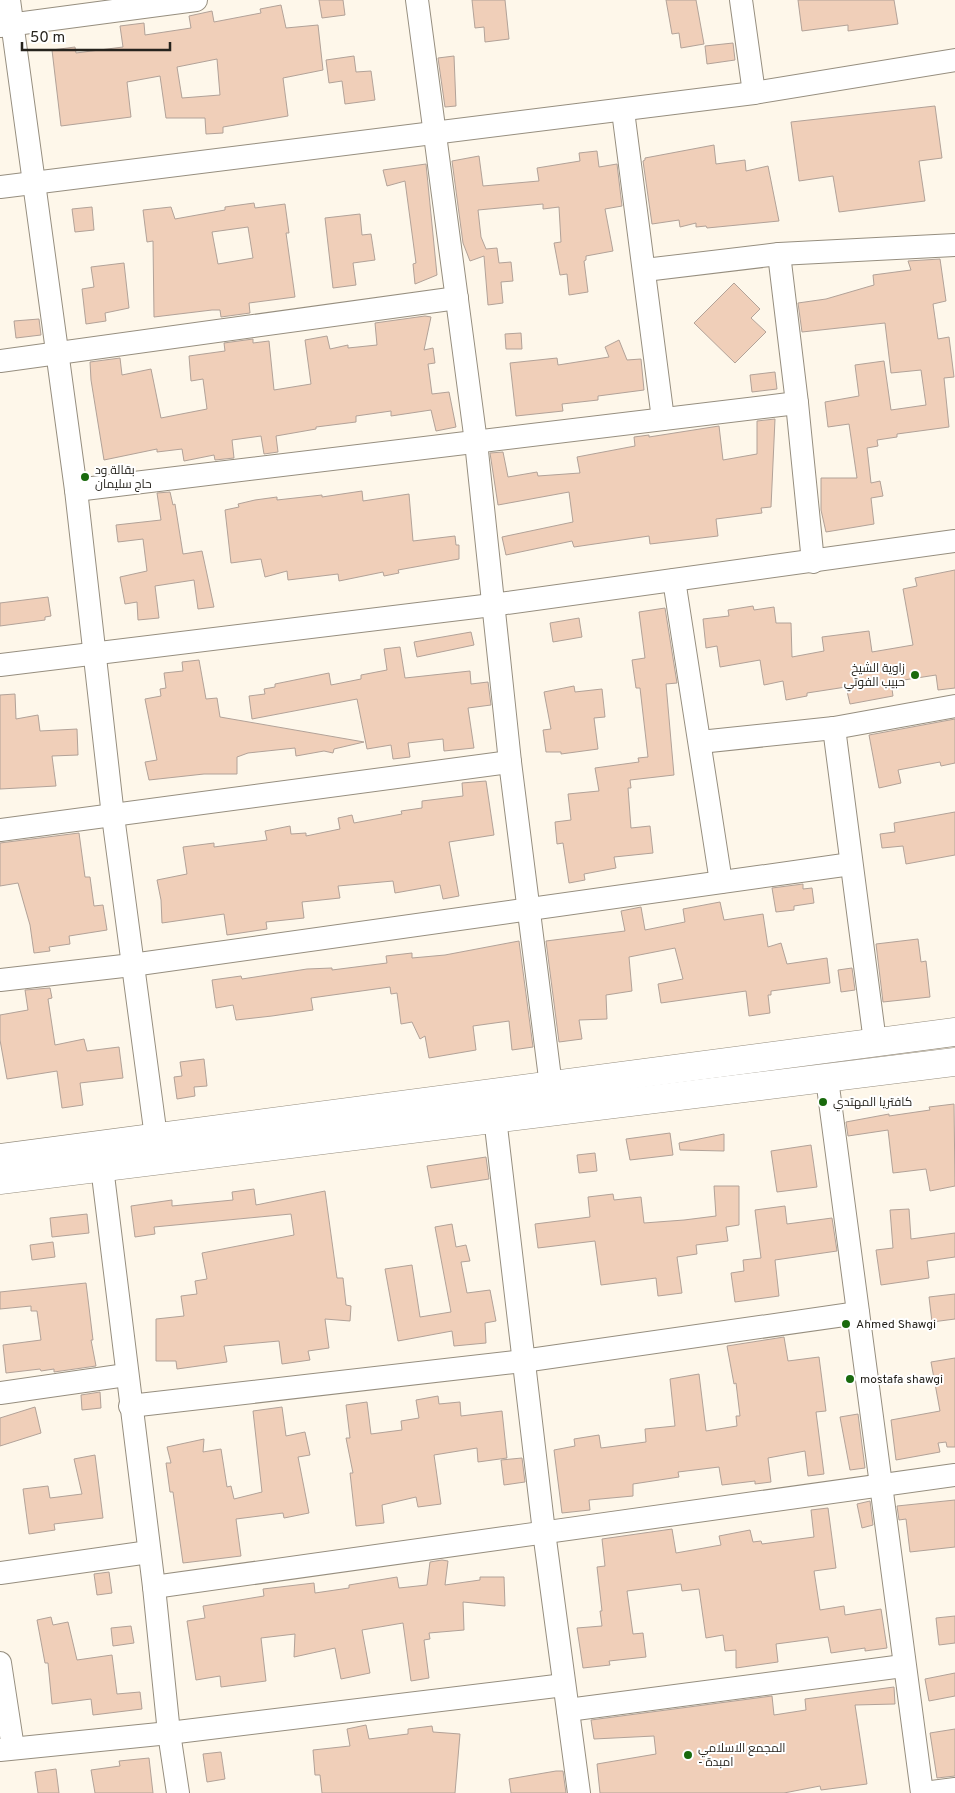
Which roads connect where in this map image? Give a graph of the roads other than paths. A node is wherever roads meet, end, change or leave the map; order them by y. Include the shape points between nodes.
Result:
1 (9, 0) edge
2 (196, 0) edge
3 (417, 0) edge
4 (741, 0) edge
5 (6, 25) edge
6 (955, 60) edge
7 (754, 94) junction
8 (623, 110) junction
9 (435, 133) junction
10 (34, 182) junction
11 (0, 187) edge
12 (955, 245) edge
13 (779, 254) junction
14 (645, 270) junction
15 (456, 298) junction
16 (58, 354) junction
17 (0, 361) edge
18 (798, 403) junction
19 (663, 419) junction
20 (476, 442) junction
21 (76, 490) junction
22 (955, 541) edge
23 (813, 562) junction
24 (674, 580) junction
25 (492, 605) junction
26 (94, 654) junction
27 (0, 665) edge
28 (955, 706) edge
29 (834, 728) junction
30 (700, 742) junction
31 (510, 762) junction
32 (113, 816) junction
33 (0, 830) edge
34 (851, 864) junction
35 (721, 882) junction
36 (528, 909) junction
37 (132, 965) junction
38 (0, 980) edge
39 (955, 1032) edge
40 (875, 1042) junction
41 (955, 1062) edge
42 (827, 1079) junction
43 (551, 1086) junction
44 (398, 1117) junction
45 (495, 1118) junction
46 (156, 1137) junction
47 (100, 1156) junction
48 (0, 1158) edge
49 (0, 1180) edge
50 (858, 1312) junction
51 (523, 1361) junction
52 (126, 1375) junction
53 (0, 1393) edge
54 (130, 1406) junction
55 (955, 1475) edge
56 (880, 1486) junction
57 (544, 1532) junction
58 (148, 1552) junction
59 (0, 1573) edge
60 (154, 1587) junction
61 (0, 1663) edge
62 (903, 1666) junction
63 (564, 1685) junction
64 (568, 1710) junction
65 (169, 1733) junction
66 (7, 1749) edge
67 (955, 1789) edge
68 (178, 1793) edge
69 (579, 1793) edge
70 (923, 1793) edge

1 - 5 street
2 - 5 street
3 - 9 street
4 - 7 street
5 - 10 street
6 - 7 street
7 - 8 street
8 - 9 street
8 - 14 street
9 - 10 street
9 - 15 street
10 - 11 street
10 - 16 street
12 - 13 street
13 - 14 street
13 - 18 street
14 - 19 street
15 - 16 street
15 - 20 street
16 - 17 street
16 - 21 street
18 - 19 street
18 - 23 street
19 - 20 street
20 - 21 street
20 - 25 street
21 - 26 street
22 - 23 street
23 - 24 street
24 - 25 street
24 - 30 street
25 - 26 street
25 - 31 street
26 - 27 street
26 - 32 street
28 - 29 street
29 - 30 street
29 - 34 street
30 - 35 street
31 - 32 street
31 - 36 street
32 - 33 street
32 - 37 street
34 - 35 street
34 - 40 street
35 - 36 street
36 - 37 street
36 - 43 street
37 - 38 street
37 - 46 street
39 - 40 main road
40 - 43 main road
41 - 42 main road
42 - 45 main road
42 - 50 street
43 - 44 main road
44 - 45 main road
44 - 46 main road
44 - 47 main road
45 - 51 street
46 - 47 main road
47 - 48 main road
47 - 49 main road
47 - 52 street
50 - 51 street
50 - 56 street
51 - 54 street
51 - 57 street
52 - 53 street
52 - 54 street
54 - 58 street
55 - 56 street
56 - 57 street
56 - 62 street
57 - 60 street
57 - 63 street
58 - 59 street
58 - 60 street
60 - 65 street
61 - 66 street
62 - 64 street
62 - 70 street
63 - 64 street
63 - 65 street
64 - 69 street
65 - 66 street
65 - 68 street
67 - 70 street

